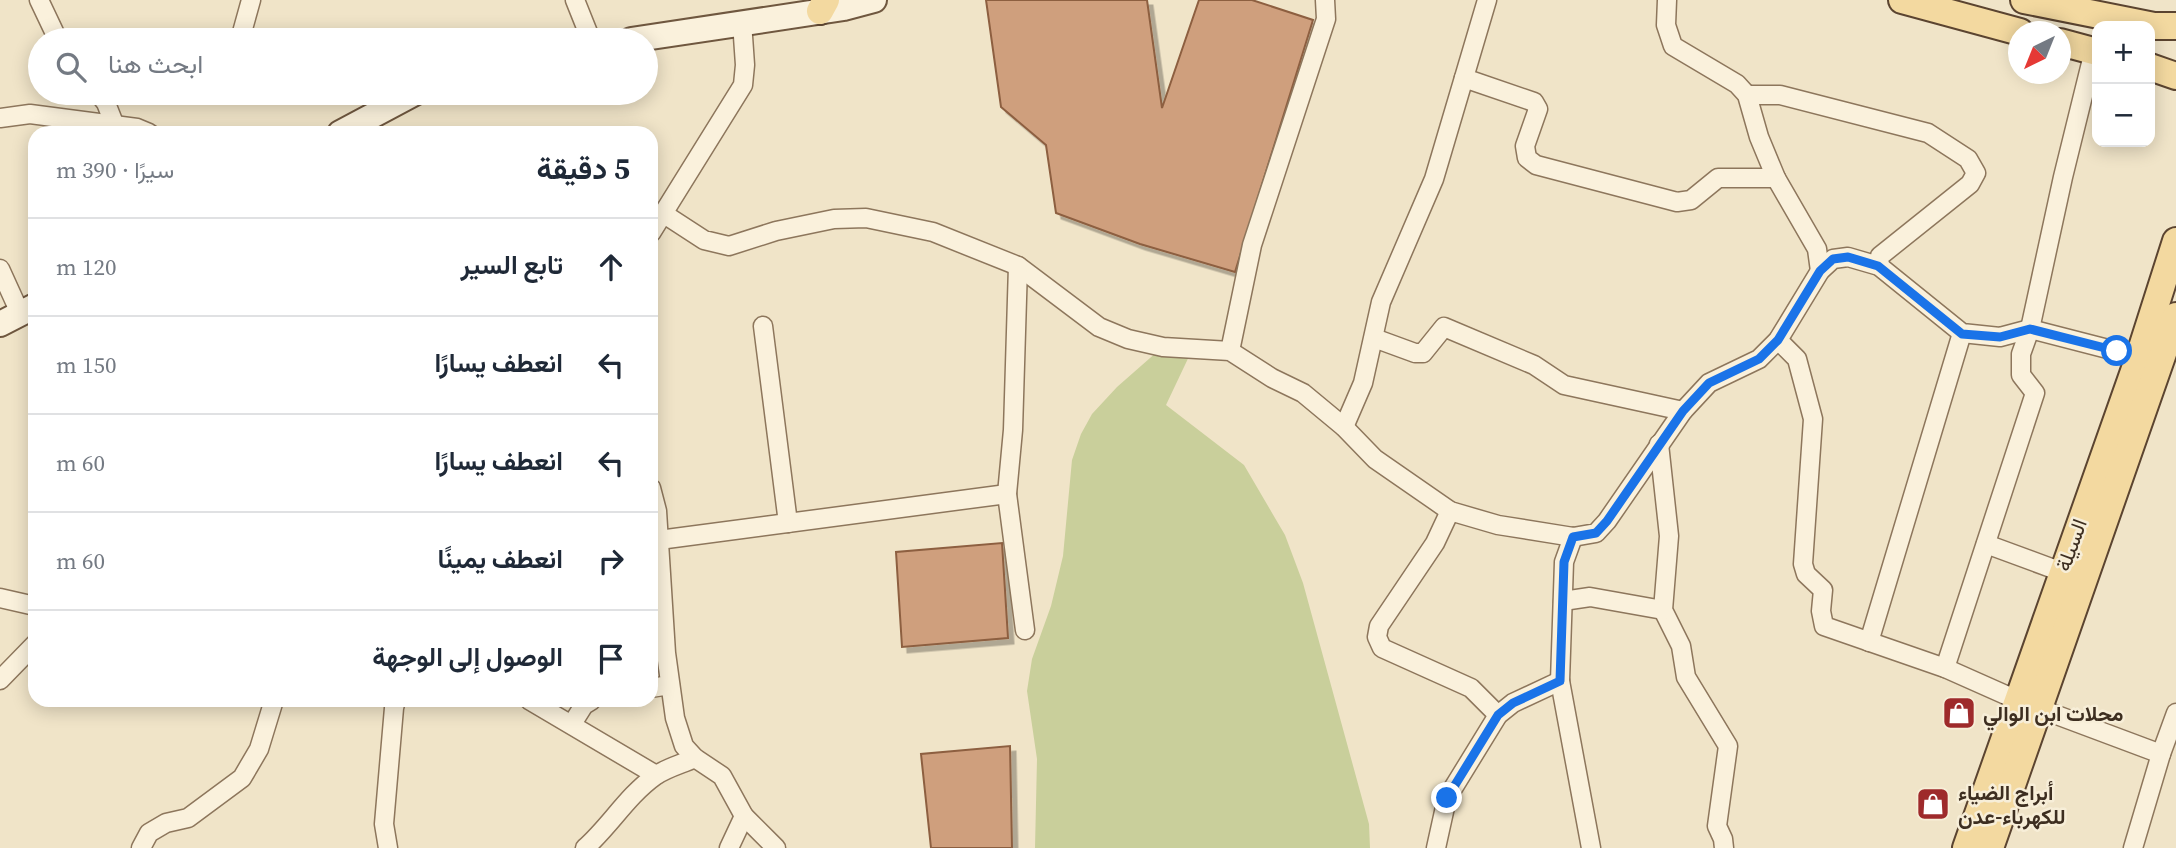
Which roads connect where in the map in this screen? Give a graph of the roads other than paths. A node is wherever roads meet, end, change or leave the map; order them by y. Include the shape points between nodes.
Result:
1 (39, 0) edge
2 (251, 0) edge
3 (575, 0) edge
4 (874, 0) edge
5 (1325, 0) edge
6 (1488, 0) edge
7 (1667, 0) edge
8 (1902, 0) edge
9 (2024, 0) edge
10 (815, 6) edge
11 (742, 22) junction
12 (2176, 26) edge
13 (52, 28) edge
14 (243, 28) edge
15 (586, 28) edge
16 (2008, 29) edge
17 (658, 36) edge
18 (2071, 45) edge
19 (2092, 51) edge
20 (2092, 67) edge
21 (2155, 69) edge
22 (2176, 76) edge
23 (1464, 78) junction
24 (1747, 95) junction
25 (107, 105) edge
26 (395, 105) edge
27 (0, 118) edge
28 (116, 126) joint
29 (360, 126) edge
30 (1776, 178) junction
31 (664, 214) junction
32 (658, 223) edge
33 (2176, 241) edge
34 (1018, 266) junction
35 (1878, 266) junction
36 (0, 269) edge
37 (1820, 271) junction
38 (18, 314) edge
39 (2176, 316) edge
40 (763, 326) dead end
41 (2030, 329) junction
42 (1962, 334) junction
43 (1374, 338) junction
44 (1778, 340) junction
45 (1230, 351) junction
46 (2139, 357) junction
47 (1683, 411) junction
48 (1344, 427) junction
49 (1659, 444) junction
50 (1007, 494) junction
51 (1450, 511) junction
52 (788, 523) junction
53 (658, 526) edge
54 (1573, 537) junction
55 (659, 540) junction
56 (1986, 544) junction
57 (2062, 572) junction
58 (0, 598) edge
59 (1563, 601) junction
60 (28, 604) edge
61 (1663, 610) junction
62 (1025, 630) dead end
63 (1869, 642) junction
64 (28, 651) edge
65 (1945, 668) junction
66 (0, 680) edge
67 (1560, 681) junction
68 (670, 685) junction
69 (658, 687) edge
70 (2028, 704) junction
71 (272, 707) edge
72 (394, 707) edge
73 (542, 707) edge
74 (583, 707) edge
75 (2176, 713) edge
76 (1498, 715) junction
77 (572, 724) junction
78 (2161, 754) junction
79 (695, 758) junction
80 (656, 775) junction
81 (744, 816) junction
82 (141, 848) edge
83 (387, 848) edge
84 (585, 848) edge
85 (729, 848) edge
86 (776, 848) edge
87 (1436, 848) edge
88 (1591, 848) edge
89 (1724, 848) edge
90 (1966, 848) edge
91 (1990, 848) edge
92 (2133, 848) edge

1 - 13 street
2 - 14 street
3 - 15 street
4 - 10 main road via 844,8
5 - 45 street via 1326,19 1252,245
6 - 23 street
7 - 24 street via 1666,25 1672,46 1737,84
8 - 16 main road
9 - 12 main road via 2154,26
10 - 11 main road
11 - 17 main road
11 - 31 street via 743,85
18 - 19 main road
20 - 41 street
21 - 22 main road
23 - 30 street via 1534,102 1538,109 1525,146 1527,158 1536,165 1677,202 1691,200 1718,178
23 - 43 street via 1434,179 1381,302
24 - 30 street
24 - 35 street via 1780,95 1928,133 1968,159 1976,173 1970,184 1880,256
25 - 28 street
26 - 29 main road
27 - 28 street via 30,114
30 - 37 street via 1818,249
31 - 32 street
31 - 34 street via 704,240 729,246 834,219 866,218 933,232
33 - 46 main road, السيلة
34 - 45 street via 1099,327 1128,339
34 - 50 street
35 - 37 street via 1848,257 1833,259
35 - 42 street
36 - 38 street
37 - 44 street
39 - 70 main road, السيلة
40 - 52 street
41 - 42 street via 2000,337
41 - 46 street
41 - 56 street via 2021,354 2021,375 2035,393
42 - 63 street
43 - 47 street via 1423,353 1444,327 1534,365 1564,385
43 - 48 street via 1363,383
44 - 47 street via 1759,359 1709,383
44 - 63 street via 1797,359 1813,419 1806,574 1823,590 1824,626
45 - 48 street via 1303,393
46 - 57 main road, السيلة
47 - 49 street
48 - 51 street via 1375,459
49 - 54 street via 1596,533
49 - 61 street via 1669,536
50 - 52 street
50 - 62 street
51 - 54 street
51 - 76 street via 1435,543 1379,626 1377,637 1382,648 1471,688
52 - 55 street
53 - 55 street
54 - 59 street via 1564,562
55 - 68 street
56 - 57 street
56 - 65 street
57 - 70 main road, السيلة
58 - 60 street
59 - 61 street via 1590,597
59 - 67 street
61 - 89 street via 1681,646 1686,677 1728,746 1717,826
63 - 65 street
64 - 66 street
65 - 70 street
67 - 76 street
67 - 88 street
68 - 69 street
68 - 79 street via 684,746
70 - 78 street
70 - 90 main road, السيلة
70 - 91 main road, السيلة
71 - 82 street via 259,749 242,778 188,818 149,833
72 - 83 street via 384,824
73 - 77 street
74 - 77 street
75 - 78 street
76 - 87 street via 1447,798
77 - 80 street
78 - 92 street
79 - 80 street
79 - 81 street via 722,776
80 - 84 street
81 - 85 street
81 - 86 street

